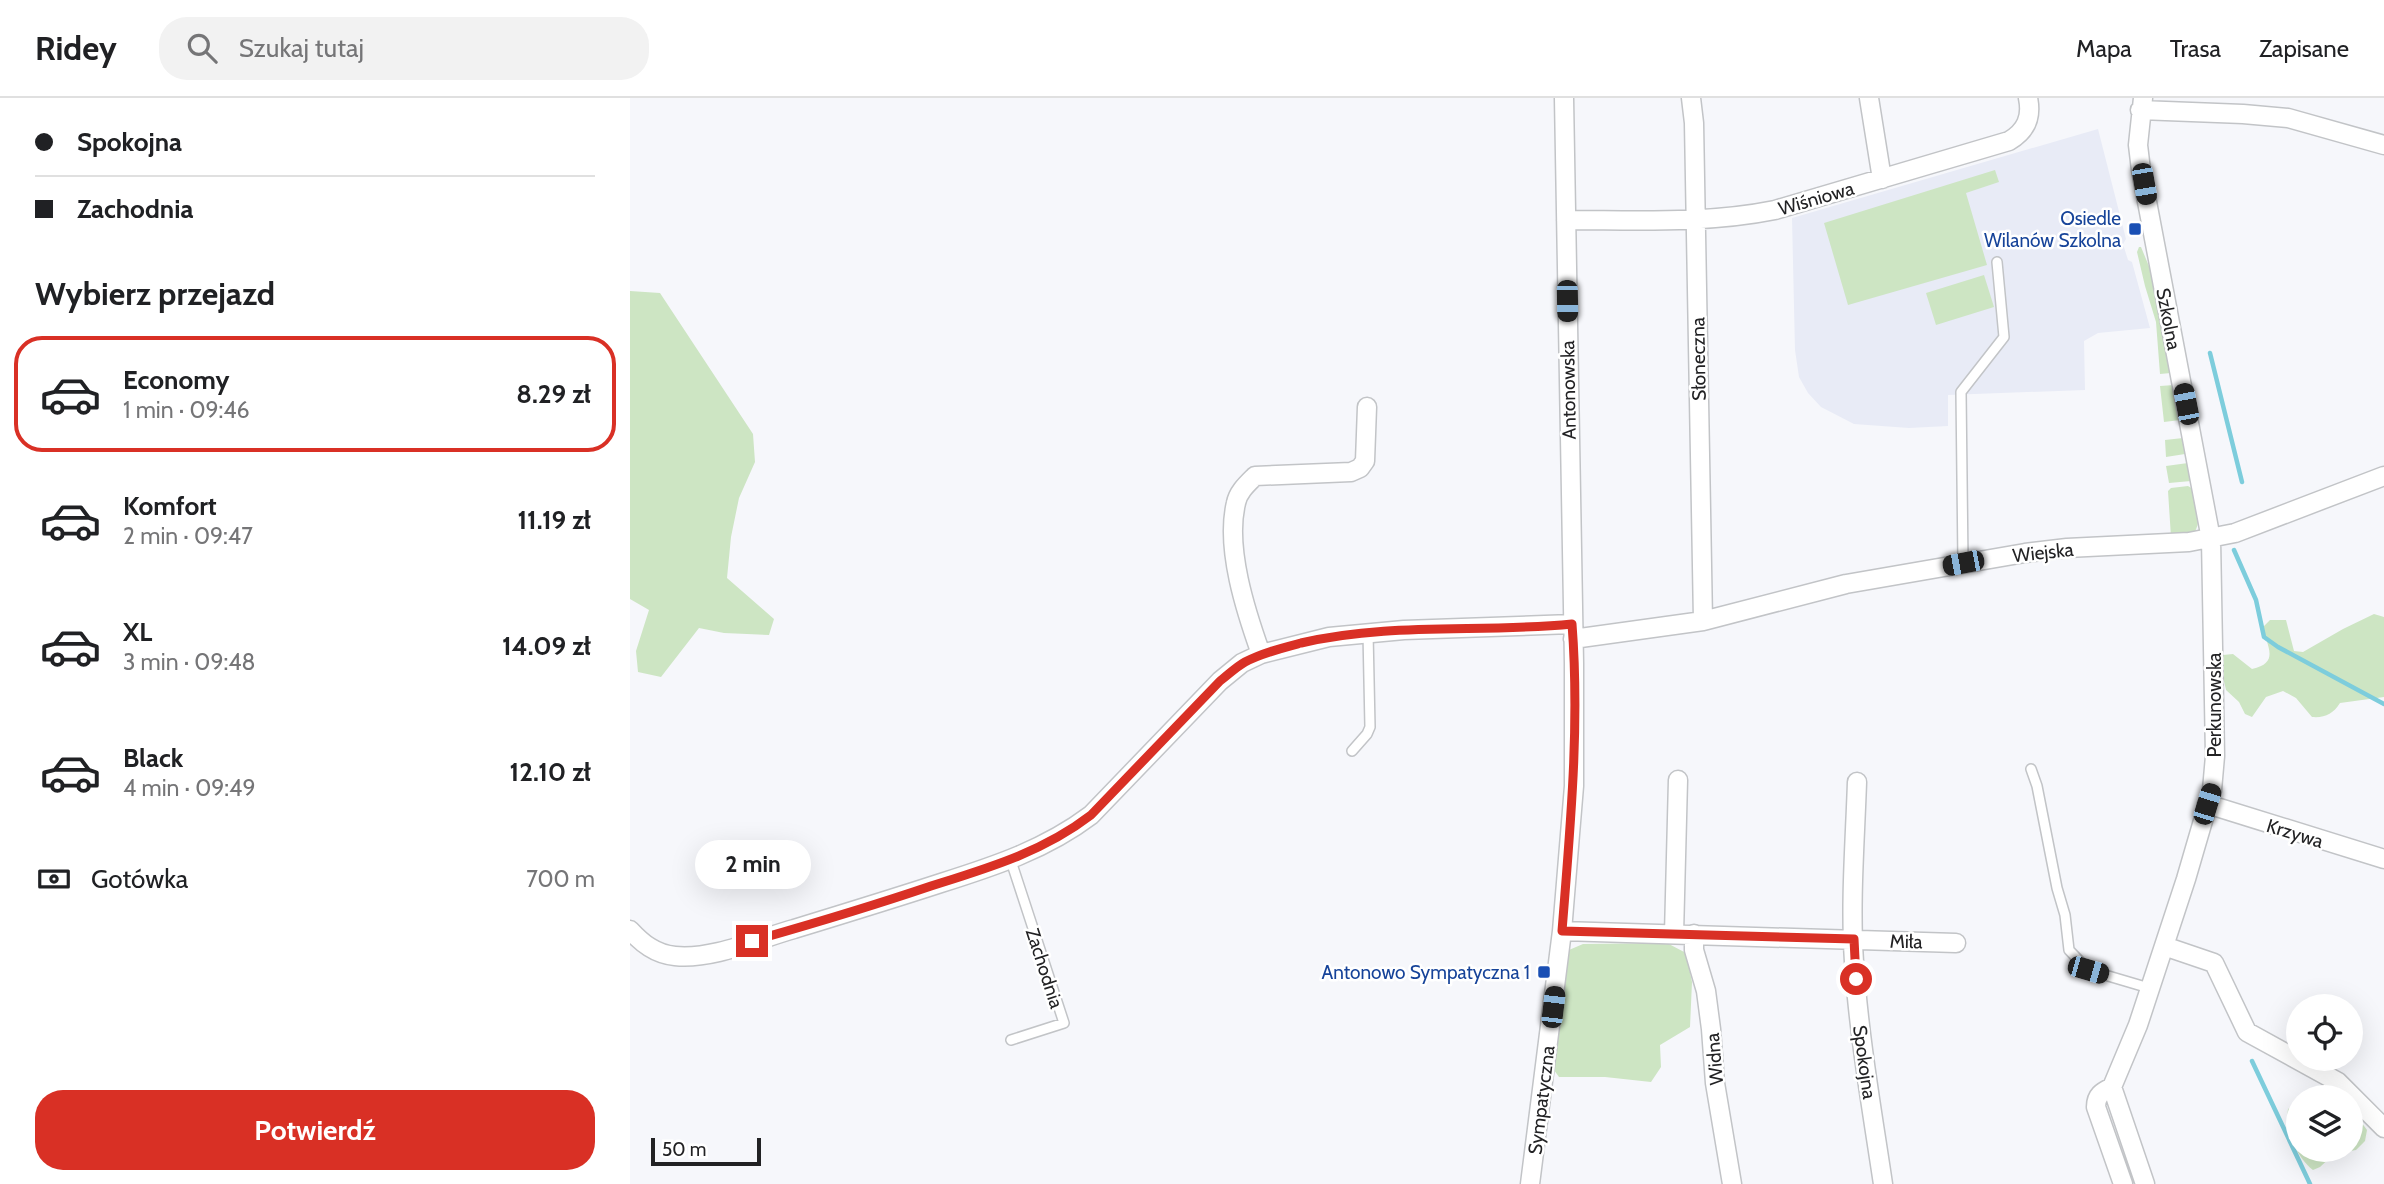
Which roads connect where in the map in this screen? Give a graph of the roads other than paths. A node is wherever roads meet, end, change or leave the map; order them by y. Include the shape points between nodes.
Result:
1 (1564, 98) edge
2 (1691, 98) edge
3 (1869, 98) edge
4 (2028, 98) edge
5 (2142, 104) edge
6 (2384, 145) edge
7 (1882, 179) junction
8 (1696, 219) junction
9 (1566, 220) junction
10 (1997, 262) dead end
11 (1367, 407) dead end
12 (2384, 476) edge
13 (2211, 539) junction
14 (1963, 563) junction
15 (1703, 621) junction
16 (1572, 632) junction
17 (1368, 633) junction
18 (1261, 654) junction
19 (1352, 751) dead end
20 (2031, 769) dead end
21 (1678, 780) dead end
22 (1857, 782) dead end
23 (2207, 804) junction
24 (2384, 859) edge
25 (1010, 861) junction
26 (630, 930) edge
27 (1562, 931) junction
28 (1674, 934) junction
29 (1694, 934) junction
30 (1854, 939) junction
31 (1956, 943) dead end
32 (2164, 946) junction
33 (2149, 988) junction
34 (1011, 1040) dead end
35 (2112, 1087) junction
36 (2384, 1128) edge
37 (1530, 1184) edge
38 (1732, 1184) edge
39 (1883, 1184) edge
40 (2123, 1184) edge
41 (2145, 1184) edge

1 - 9 street, Antonowska
2 - 8 street, Słoneczna
3 - 7 street
4 - 7 street, Wiśniowa via 2029,119 2024,130 2009,141
5 - 6 street via 2288,118
5 - 13 street, Szkolna via 2141,170
7 - 8 street, Wiśniowa via 1775,210
8 - 9 street, Wiśniowa
8 - 15 street, Słoneczna
9 - 16 street, Antonowska
10 - 14 lane via 2004,337 1961,392
11 - 18 street via 1365,461 1360,468 1255,476 1236,501 1236,568
12 - 13 street, Wiejska
13 - 14 street, Wiejska via 2040,551
13 - 23 street, Perkunowska via 2215,756
14 - 15 street, Wiejska via 1846,584
15 - 16 street, Wiejska
16 - 17 street via 1447,628
16 - 27 street, Sympatyczna via 1574,786
17 - 18 street via 1329,637
17 - 19 lane via 1370,727
18 - 25 street via 1220,681 1091,815
20 - 33 lane via 2069,950 2088,970
21 - 28 street
22 - 30 street, Spokojna
23 - 24 street, Krzywa
23 - 32 street, Perkunowska
25 - 26 street via 707,954 657,952
25 - 34 lane, Zachodnia via 1064,1023
27 - 28 street, Miła
27 - 37 street, Sympatyczna
28 - 29 street, Miła
29 - 30 street, Miła
29 - 38 street, Widna
30 - 31 street, Miła
30 - 39 street, Spokojna via 1859,1020
32 - 33 street, Perkunowska
32 - 36 street via 2214,963 2248,1032 2338,1082
33 - 35 street, Perkunowska
35 - 40 street, Perkunowska via 2100,1093 2096,1107
35 - 41 street

